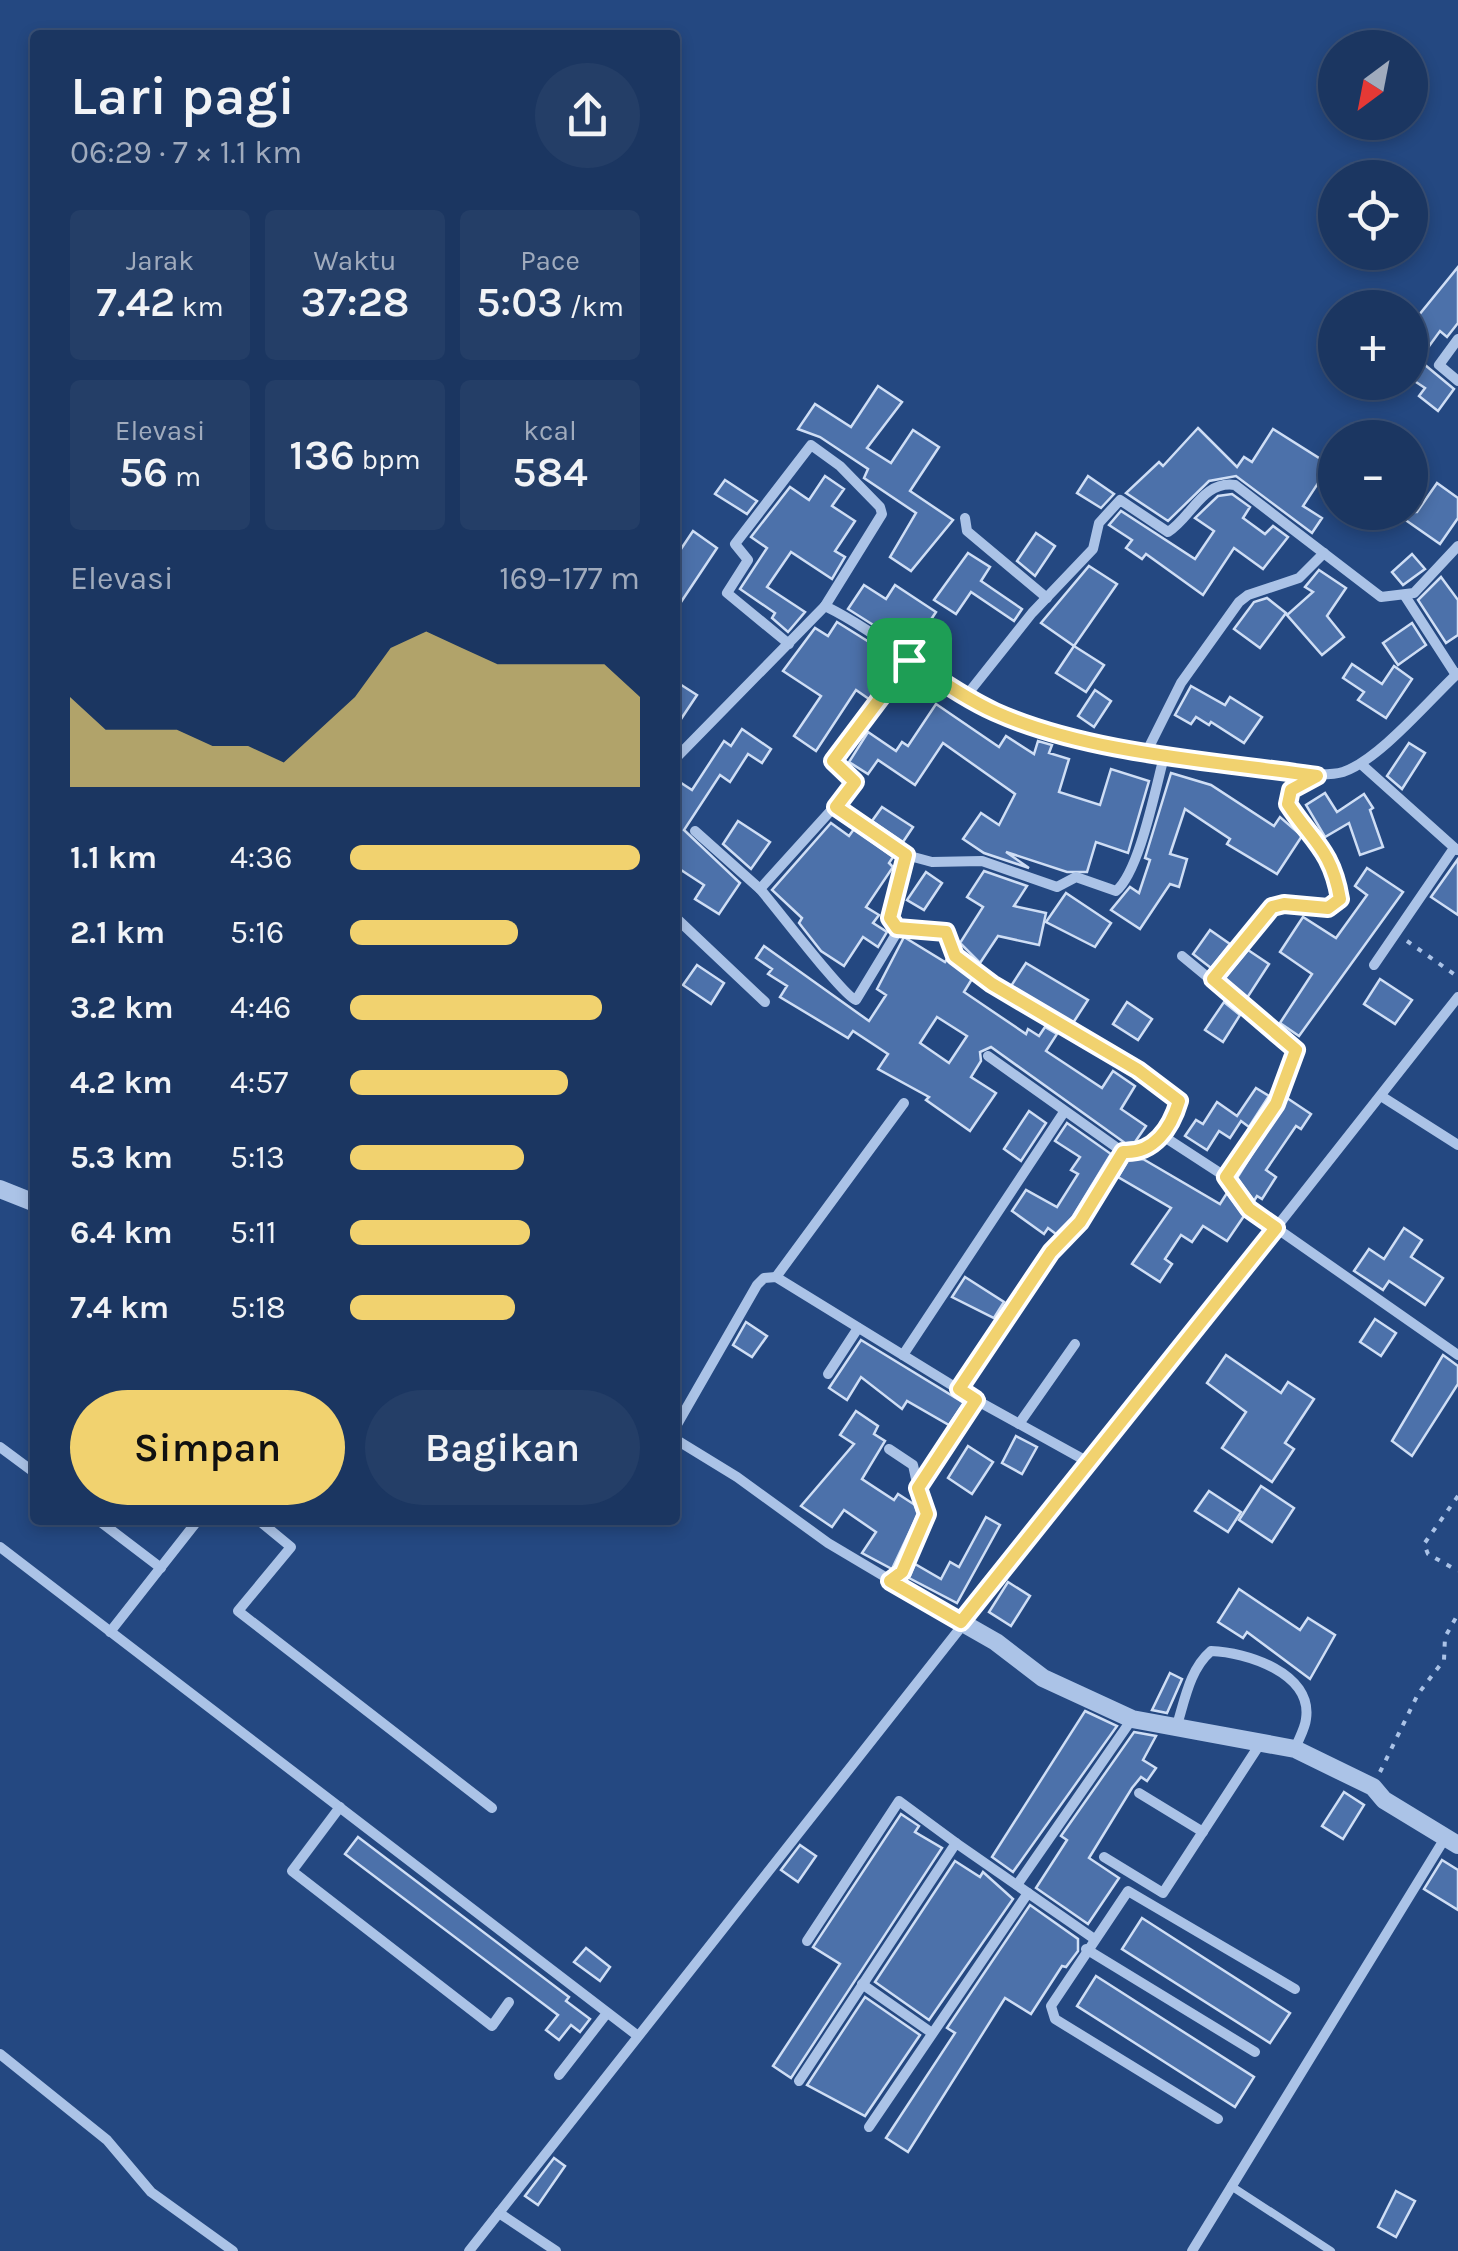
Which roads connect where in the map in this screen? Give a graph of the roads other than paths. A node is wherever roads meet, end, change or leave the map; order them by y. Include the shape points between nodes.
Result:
1 (1458, 338) edge
2 (1458, 381) edge
3 (965, 518) dead end
4 (1458, 546) edge
5 (1324, 552) junction
6 (1404, 596) junction
7 (1047, 598) junction
8 (825, 606) junction
9 (789, 644) junction
10 (909, 660) junction
11 (1457, 674) edge
12 (966, 696) junction
13 (1147, 751) junction
14 (1165, 753) junction
15 (680, 754) edge
16 (1362, 764) junction
17 (1317, 776) junction
18 (836, 807) junction
19 (695, 831) dead end
20 (1456, 849) edge
21 (906, 855) junction
22 (760, 889) junction
23 (680, 922) edge
24 (897, 928) junction
25 (1182, 956) dead end
26 (1374, 966) dead end
27 (1213, 979) junction
28 (1458, 997) edge
29 (766, 1002) dead end
30 (988, 1056) dead end
31 (1381, 1096) junction
32 (904, 1103) dead end
33 (1064, 1112) junction
34 (1163, 1136) junction
35 (1458, 1145) edge
36 (1123, 1152) junction
37 (1226, 1177) junction
38 (0, 1189) edge
39 (30, 1200) edge
40 (1276, 1228) junction
41 (776, 1276) junction
42 (858, 1328) junction
43 (1074, 1344) dead end
44 (903, 1355) junction
45 (1458, 1355) edge
46 (828, 1374) dead end
47 (959, 1389) junction
48 (976, 1400) junction
49 (680, 1419) edge
50 (1019, 1424) junction
51 (680, 1442) edge
52 (0, 1446) edge
53 (889, 1449) dead end
54 (1090, 1462) junction
55 (30, 1469) edge
56 (918, 1488) junction
57 (105, 1525) edge
58 (194, 1525) edge
59 (266, 1525) edge
60 (0, 1547) edge
61 (162, 1568) junction
62 (890, 1581) junction
63 (961, 1622) junction
64 (110, 1632) junction
65 (1132, 1719) junction
66 (1177, 1724) junction
67 (1260, 1744) junction
68 (1295, 1749) junction
69 (1139, 1793) dead end
70 (340, 1807) junction
71 (492, 1808) dead end
72 (1203, 1832) junction
73 (1452, 1841) edge
74 (956, 1842) junction
75 (1104, 1857) dead end
76 (1018, 1885) junction
77 (1028, 1892) junction
78 (1094, 1938) junction
79 (807, 1941) dead end
80 (1086, 1949) junction
81 (862, 1984) junction
82 (1295, 1989) dead end
83 (509, 2002) dead end
84 (607, 2012) junction
85 (932, 2033) junction
86 (638, 2036) junction
87 (1255, 2052) dead end
88 (0, 2054) edge
89 (559, 2075) dead end
90 (800, 2081) dead end
91 (1218, 2118) dead end
92 (870, 2127) dead end
93 (1231, 2186) junction
94 (498, 2214) junction
95 (234, 2251) edge
96 (469, 2251) edge
97 (556, 2251) edge
98 (1192, 2251) edge
99 (1331, 2251) edge

1 - 2 street via 1439,365
3 - 7 street via 969,533
4 - 6 street
5 - 6 street via 1369,591
5 - 7 street via 1236,484 1206,493 1168,532 1120,500 1100,523 1093,548
5 - 13 street via 1299,578 1239,602 1181,684
6 - 11 street
7 - 12 street
8 - 9 street
8 - 9 street via 882,511 812,446 735,544 748,560 727,593
8 - 10 street
9 - 15 street
10 - 12 street
10 - 18 street via 834,758 855,782
11 - 16 street
12 - 13 street via 1032,726
13 - 14 street
14 - 17 street
14 - 21 street via 1142,834 1116,890 1076,877 1057,886 982,861
16 - 17 street
16 - 20 street
17 - 27 street via 1291,790 1288,799 1327,852 1338,903 1272,907
18 - 21 street
18 - 22 street
19 - 22 street
20 - 26 street
21 - 24 street via 890,906
22 - 24 street via 853,1000 862,996
23 - 29 street
24 - 34 street via 946,932 955,956 992,984 1176,1096
25 - 27 street
27 - 37 street via 1296,1050 1276,1104
28 - 31 street
30 - 33 street
31 - 35 street
31 - 40 street
32 - 41 street
33 - 36 street
33 - 44 street
34 - 36 street via 1142,1150
34 - 37 street
36 - 47 street
37 - 40 street via 1249,1209
38 - 39 street
40 - 45 street
40 - 54 street
41 - 42 street
41 - 49 street via 757,1286
42 - 44 street
42 - 46 street
43 - 50 street
44 - 47 street
47 - 48 street
48 - 50 street
48 - 56 street
50 - 54 street
51 - 62 street
52 - 55 street
53 - 56 street via 913,1465
54 - 63 street
56 - 62 street via 927,1514 902,1572
57 - 61 street
58 - 61 street
59 - 71 street via 291,1547 238,1610
60 - 64 street
61 - 64 street
62 - 63 street
63 - 65 street via 1044,1678
63 - 86 street
64 - 70 street
65 - 66 street
65 - 76 street
66 - 67 street
66 - 68 street via 1208,1654 1248,1656 1285,1676 1300,1694 1306,1719
67 - 68 street
67 - 72 street
68 - 73 street via 1373,1787
69 - 72 street
70 - 83 street via 292,1871 492,2026
70 - 84 street
72 - 75 street via 1163,1894
73 - 93 street
74 - 76 street
74 - 79 street via 899,1801
74 - 81 street
76 - 77 street
77 - 78 street
77 - 85 street
78 - 80 street
78 - 82 street via 1122,1894 1134,1892
80 - 87 street
80 - 91 street via 1051,2006 1052,2016
81 - 85 street
81 - 90 street
84 - 86 street
84 - 89 street
85 - 92 street
86 - 94 street
88 - 95 street via 107,2140 151,2192
93 - 98 street
93 - 99 lane
94 - 96 street
94 - 97 street

